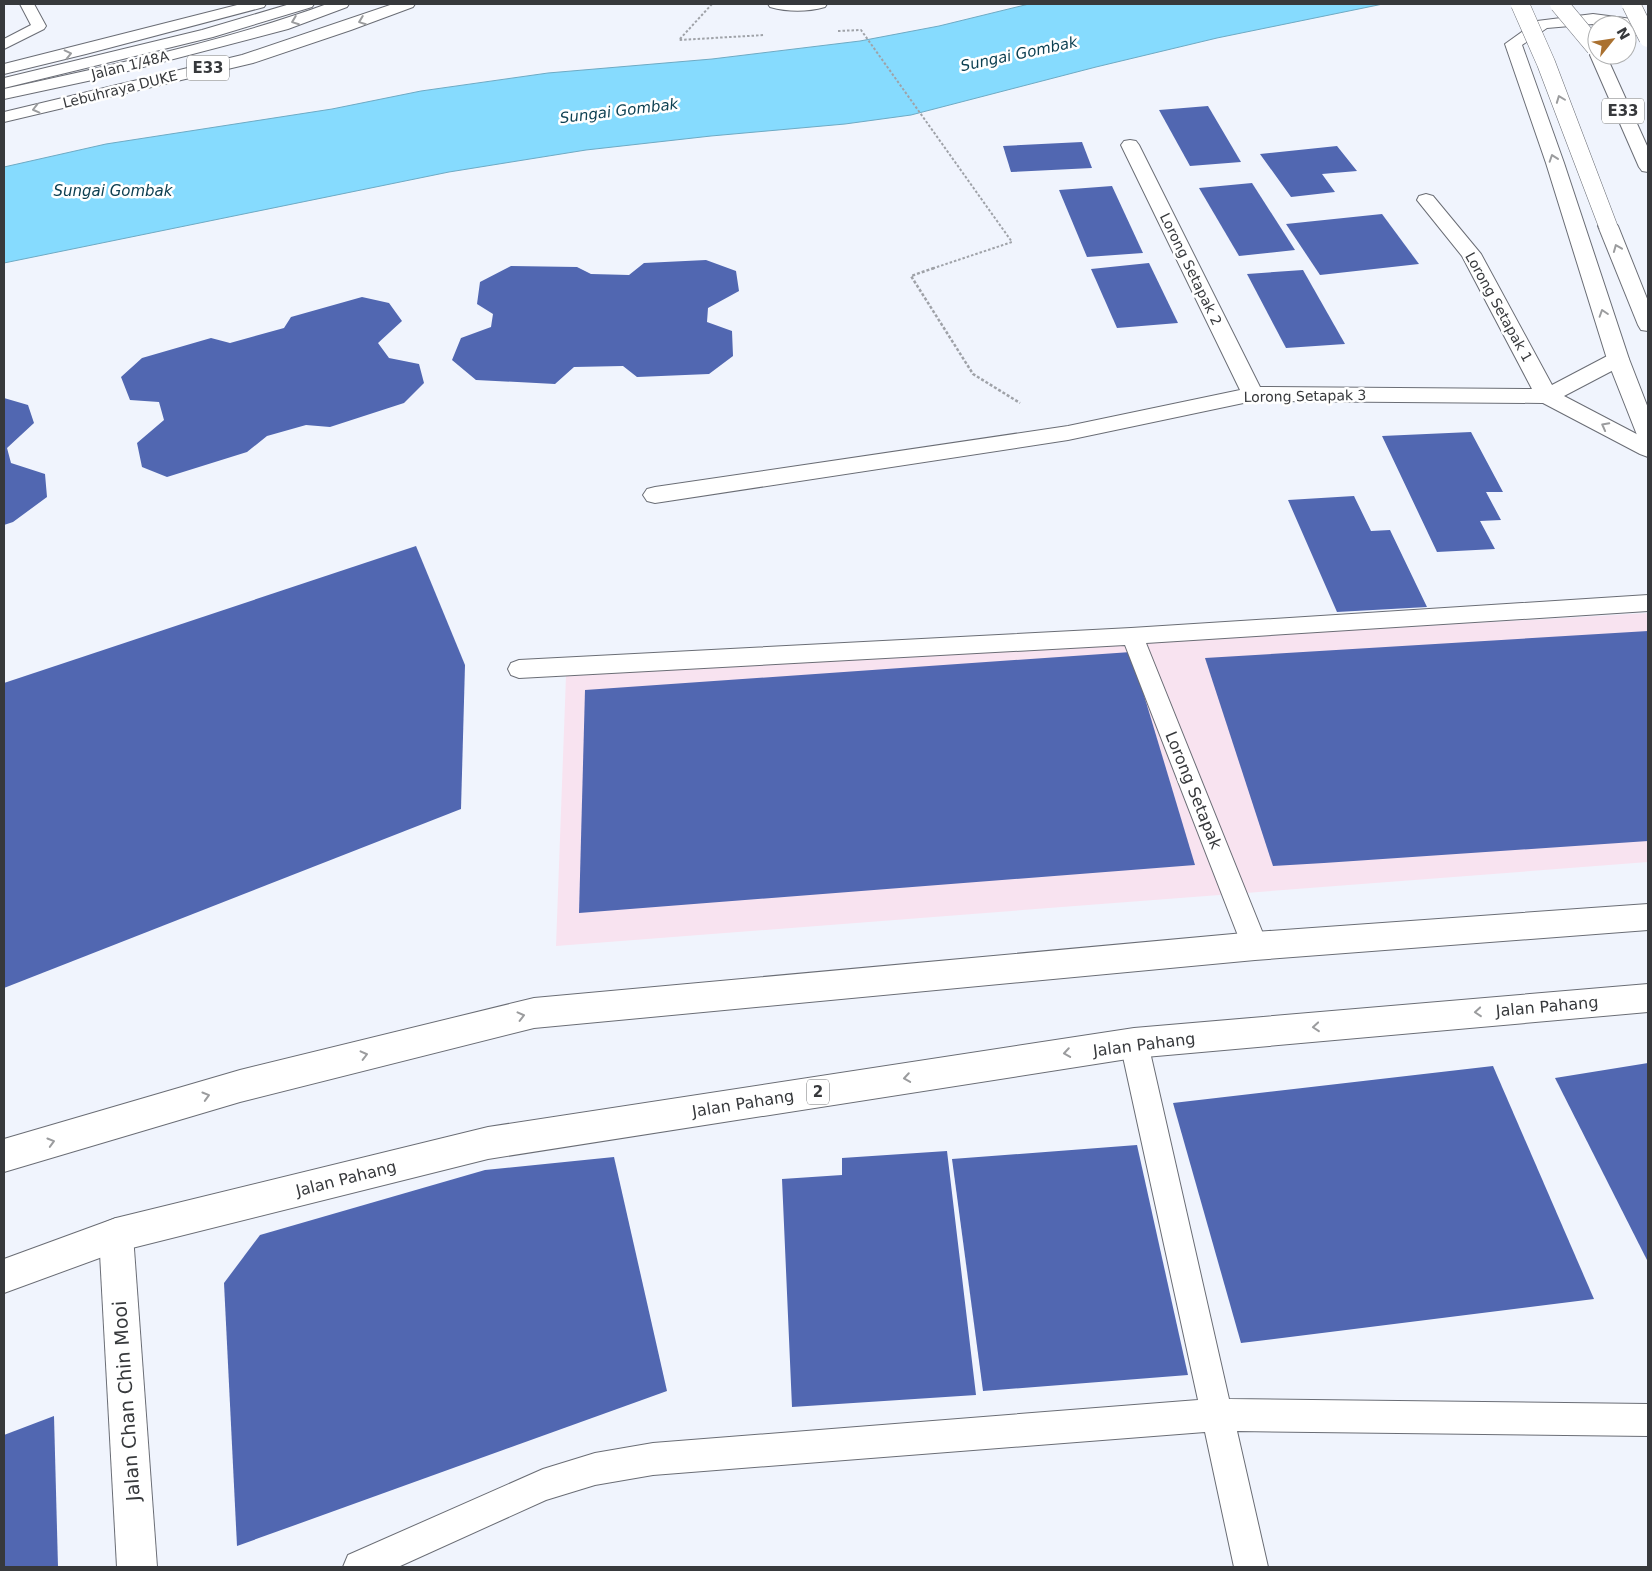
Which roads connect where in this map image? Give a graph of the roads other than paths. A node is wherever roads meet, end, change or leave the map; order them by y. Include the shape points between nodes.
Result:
1 (27, 4) edge
2 (258, 4) edge
3 (306, 4) edge
4 (341, 4) edge
5 (407, 4) edge
6 (776, 4) edge
7 (819, 4) edge
8 (1520, 4) edge
9 (1559, 4) edge
10 (1574, 4) edge
11 (1631, 4) edge
12 (1648, 26) edge
13 (1587, 31) edge
14 (1648, 38) edge
15 (1587, 39) edge
16 (4, 45) edge
17 (1603, 65) edge
18 (4, 69) edge
19 (4, 82) edge
20 (4, 94) edge
21 (4, 117) edge
22 (1130, 145) dead end
23 (1648, 167) edge
24 (1426, 200) dead end
25 (1648, 325) edge
26 (1618, 359) junction
27 (1253, 394) junction
28 (1547, 396) junction
29 (1648, 435) edge
30 (1648, 449) edge
31 (654, 495) dead end
32 (1648, 603) edge
33 (1131, 636) junction
34 (519, 668) dead end
35 (1648, 917) edge
36 (1255, 946) junction
37 (1648, 998) edge
38 (1134, 1043) junction
39 (4, 1156) edge
40 (116, 1235) junction
41 (4, 1276) edge
42 (1216, 1415) junction
43 (1648, 1420) edge
44 (137, 1567) edge
45 (360, 1567) edge
46 (1251, 1567) edge

1 - 16 lane via 39,26
18 -> 2 main road, Jalan 1/48A
3 - 19 main road, Lebuhraya DUKE / E33 via 207,34
4 -> 20 main road, Jalan 1/48A via 282,26 97,74
5 -> 21 main road, Lebuhraya DUKE / E33 via 247,59
6 - 7 main road
25 -> 8 main road, bridge
9 - 15 main road, bridge
10 - 13 main road, E33, bridge
11 - 14 main road, bridge
26 -> 12 main road via 1513,44 1543,24 1593,19
17 - 23 main road, E33
22 - 27 main road, Lorong Setapak 2
24 - 28 main road, Lorong Setapak 1 via 1471,254
26 - 28 main road, Lorong Setapak 3
26 - 29 main road
27 - 28 main road, Lorong Setapak 3
27 - 31 main road, Lorong Setapak 3 via 1068,434
30 -> 28 main road, Lorong Setapak 3
32 - 33 lane
33 - 34 lane
33 - 36 lane, Lorong Setapak
35 - 36 main road
39 -> 36 main road via 240,1086 534,1013
37 -> 38 main road, Jalan Pahang / 2
38 -> 40 main road, Jalan Pahang / 2 via 488,1143
38 - 42 lane
40 - 41 main road, Jalan Pahang / 2
40 - 44 main road, Jalan Chan Chin Mooi
42 - 43 lane
42 - 45 lane via 653,1459 605,1467 543,1485
42 - 46 lane

